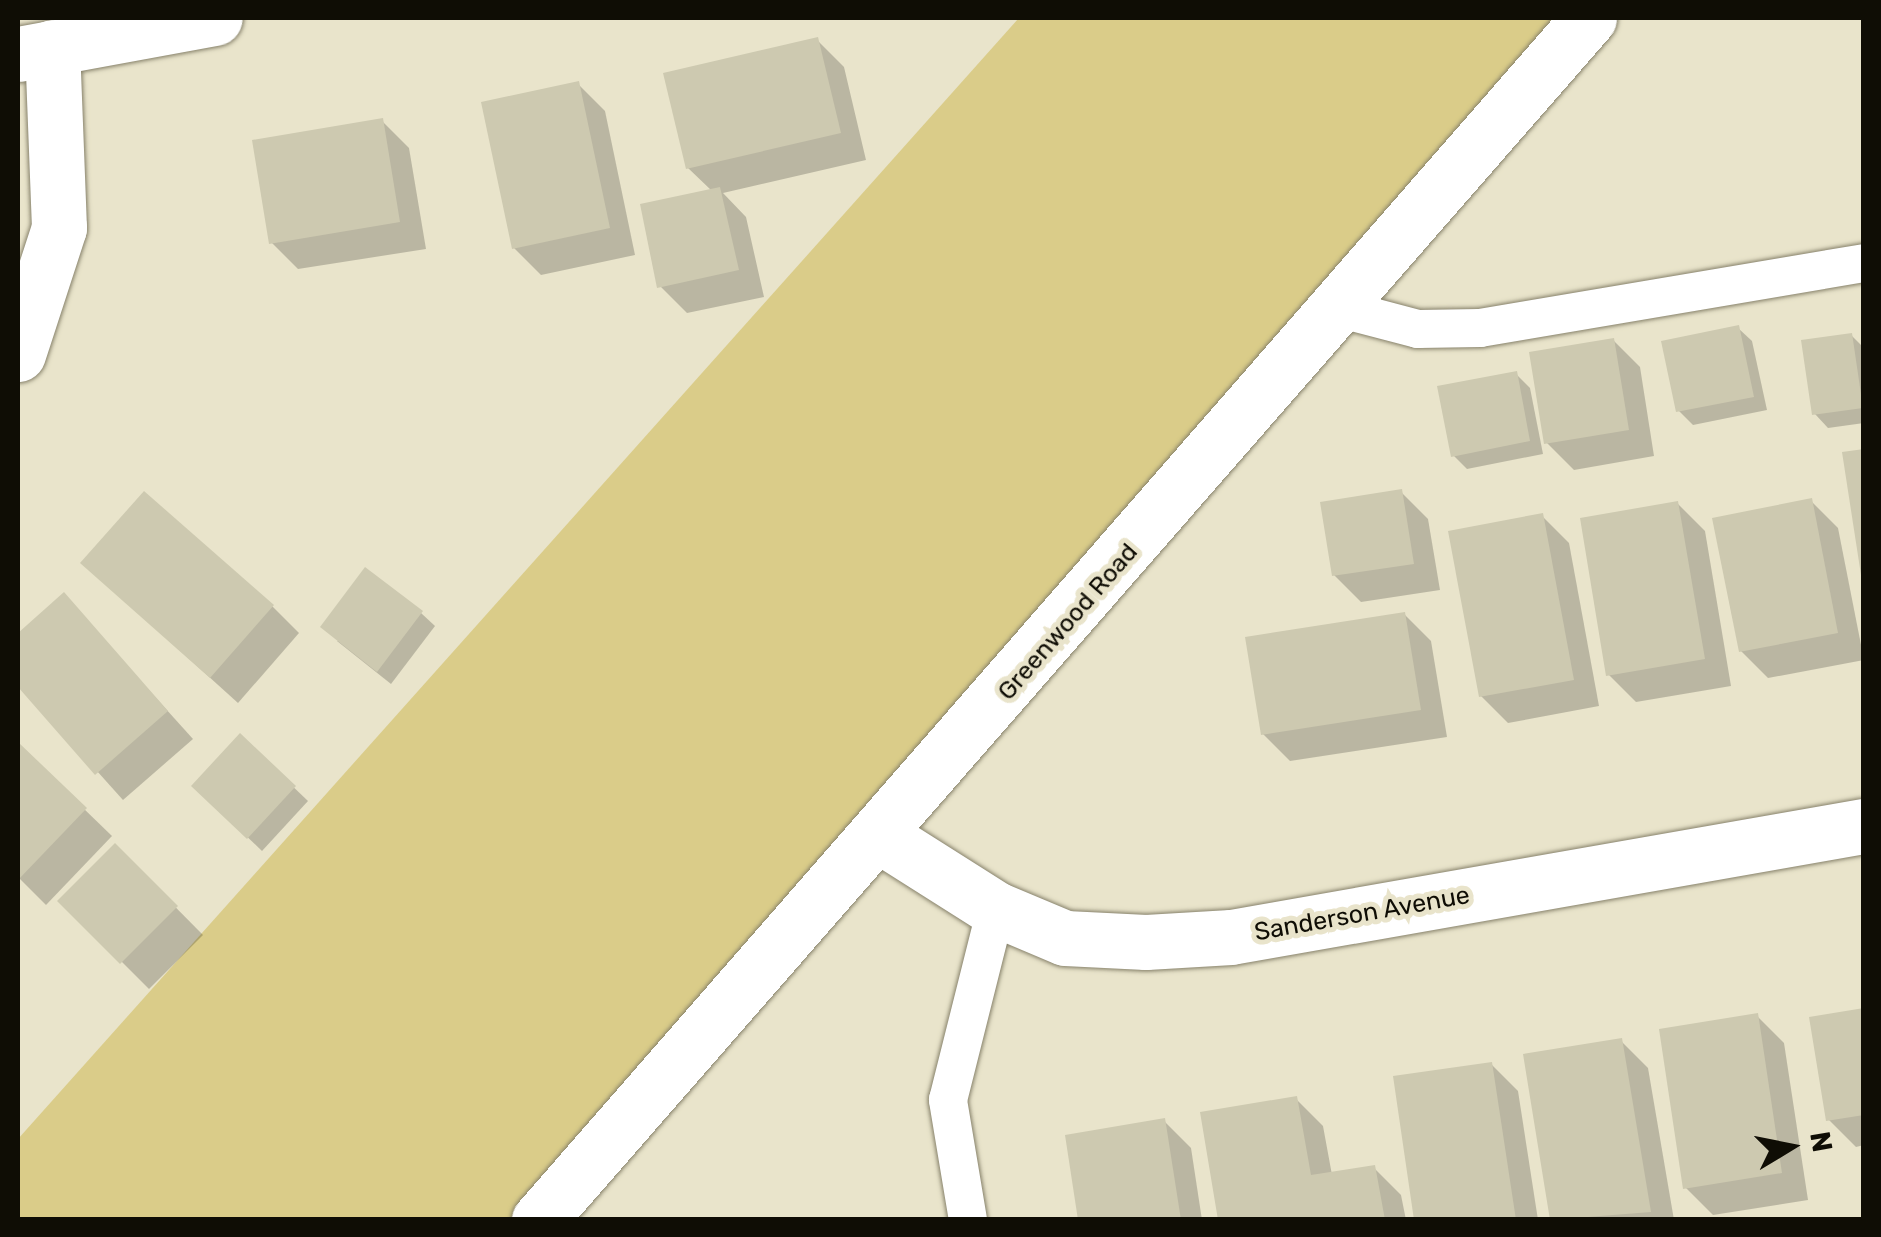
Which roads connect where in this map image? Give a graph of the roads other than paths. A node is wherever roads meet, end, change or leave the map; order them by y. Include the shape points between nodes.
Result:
1 (215, 18) edge
2 (1589, 18) edge
3 (35, 50) edge
4 (1864, 262) edge
5 (1338, 308) junction
6 (18, 354) edge
7 (1864, 826) edge
8 (882, 837) junction
9 (996, 909) junction
10 (539, 1220) edge
11 (968, 1220) edge

1 - 3 street
2 - 5 street, Greenwood Road
3 - 6 street via 59,228
4 - 5 lane via 1480,328 1418,330
5 - 8 street, Greenwood Road
7 - 9 street, Sanderson Avenue via 1231,938 1065,938
8 - 9 street, Sanderson Avenue
8 - 10 street, Greenwood Road
9 - 11 lane via 948,1100

